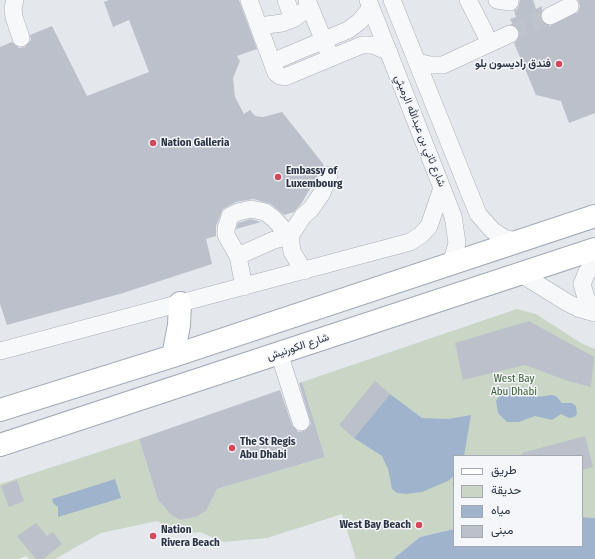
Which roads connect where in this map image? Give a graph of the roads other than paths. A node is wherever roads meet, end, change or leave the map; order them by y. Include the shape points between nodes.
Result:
1 (15, 0) edge
2 (248, 0) edge
3 (286, 0) edge
4 (392, 0) edge
5 (468, 0) edge
6 (308, 3) edge
7 (369, 4) edge
8 (570, 6) dead end
9 (0, 14) edge
10 (550, 16) tunnel mouth
11 (293, 19) junction
12 (258, 26) junction
13 (510, 34) tunnel mouth
14 (324, 40) junction
15 (490, 43) junction
16 (389, 52) junction
17 (331, 58) junction
18 (272, 62) junction
19 (417, 62) junction
20 (443, 65) junction
21 (427, 88) junction
22 (329, 175) dead end
23 (442, 188) junction
24 (595, 216) edge
25 (290, 236) junction
26 (518, 242) junction
27 (595, 249) edge
28 (238, 256) junction
29 (451, 264) junction
30 (595, 265) edge
31 (304, 271) junction
32 (520, 274) junction
33 (244, 287) junction
34 (180, 303) junction
35 (595, 312) edge
36 (0, 351) edge
37 (279, 353) junction
38 (173, 356) junction
39 (0, 410) edge
40 (300, 422) dead end
41 (0, 445) edge

1 - 9 street via 13,8 18,40
2 - 12 street
3 - 11 street
4 - 19 street, شارع ثاني بن عبدالله الرميثي
5 - 15 street
6 - 11 street
6 - 14 street
7 - 14 street via 354,26
7 - 16 street, شارع ثاني بن عبدالله الرميثي
8 - 10 street
11 - 12 street via 270,26
12 - 18 street
13 - 15 street
14 - 17 street
14 - 18 street
15 - 20 street
16 - 17 street via 368,45
16 - 23 street, شارع ثاني بن عبدالله الرميثي
17 - 18 street via 285,77 276,73
19 - 20 street
19 - 21 street, شارع ثاني بن عبدالله الرميثي
20 - 21 street
21 - 26 street, شارع ثاني بن عبدالله الرميثي via 478,214 486,225 498,234
22 - 25 street via 320,198 303,216
23 - 29 street, شارع ثاني بن عبدالله الرميثي via 457,233 456,250
23 - 31 street via 432,220 426,231 416,239
24 - 26 main road
25 - 28 street via 274,240
25 - 28 street via 265,212 251,209 238,212 230,216 226,229 226,235
25 - 31 street via 292,252
26 - 29 main road
27 - 32 main road, شارع الكورنيش
28 - 33 street
29 - 38 main road
30 - 35 street via 587,272 582,284 586,298
31 - 33 street
32 - 35 street via 568,303
32 - 37 main road, شارع الكورنيش
33 - 34 street
34 - 36 street
34 - 38 main road via 178,335
37 - 40 street
37 - 41 main road, شارع الكورنيش
38 - 39 main road

